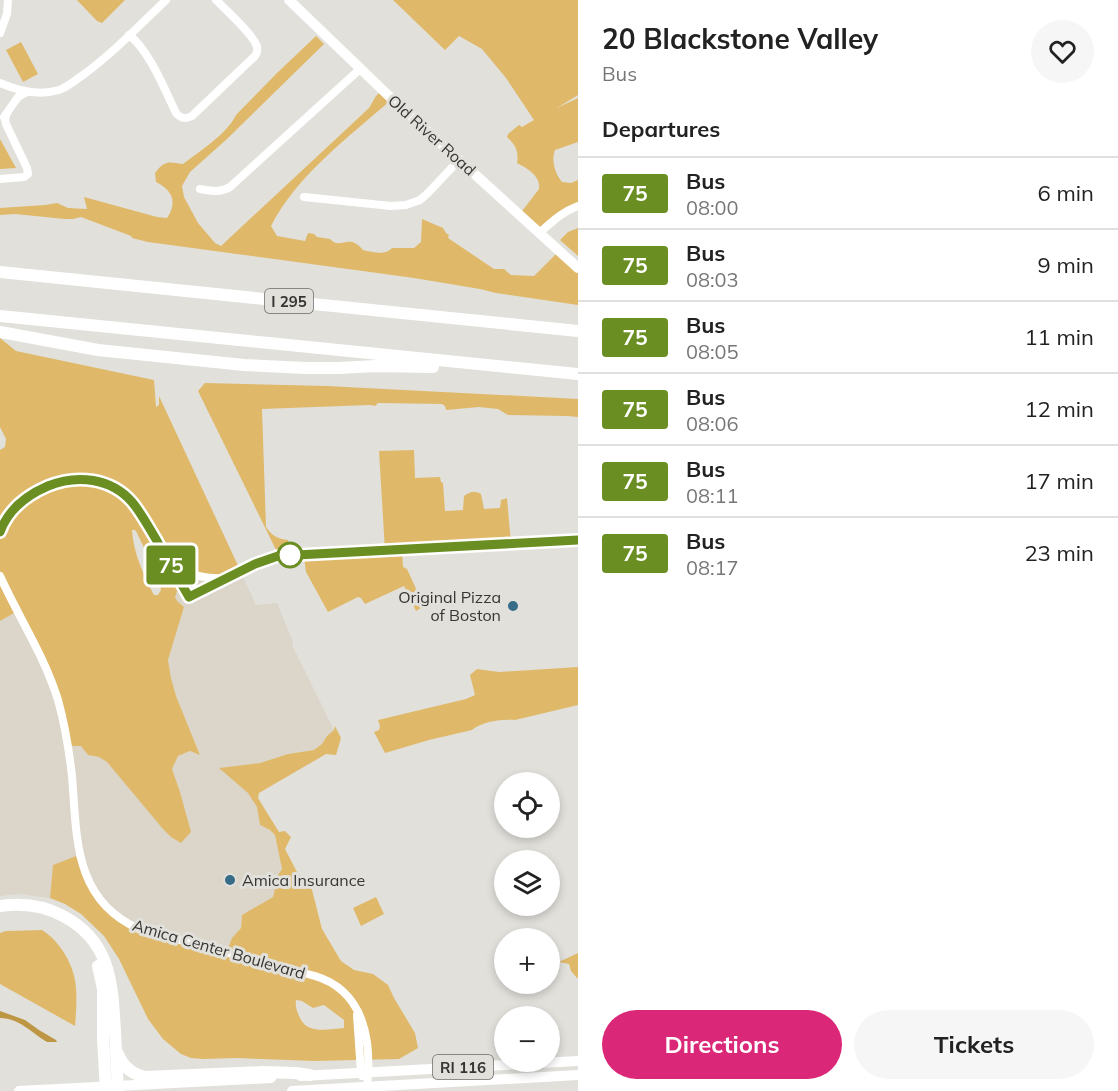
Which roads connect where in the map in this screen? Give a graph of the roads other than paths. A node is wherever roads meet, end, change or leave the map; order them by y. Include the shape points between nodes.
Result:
1 (8, 0) edge
2 (166, 0) edge
3 (216, 0) edge
4 (289, 0) edge
5 (0, 33) edge
6 (129, 35) junction
7 (360, 69) junction
8 (0, 83) edge
9 (28, 92) junction
10 (7, 112) junction
11 (0, 122) edge
12 (459, 160) junction
13 (0, 179) edge
14 (200, 189) dead end
15 (304, 197) dead end
16 (578, 206) edge
17 (540, 233) junction
18 (578, 268) edge
19 (0, 272) edge
20 (0, 316) edge
21 (578, 331) edge
22 (0, 332) edge
23 (500, 367) junction
24 (578, 374) edge
25 (0, 532) edge
26 (578, 540) edge
27 (164, 554) junction
28 (0, 576) edge
29 (228, 577) junction
30 (0, 906) edge
31 (0, 914) edge
32 (116, 1045) junction
33 (578, 1061) edge
34 (560, 1062) edge
35 (494, 1065) edge
36 (364, 1072) junction
37 (558, 1072) edge
38 (310, 1075) junction
39 (578, 1076) edge
40 (558, 1077) junction
41 (112, 1089) edge
42 (367, 1089) edge
43 (19, 1091) edge
44 (292, 1091) edge

1 - 5 street
2 - 6 street
3 - 6 street via 250,36 258,52 189,118 176,113 144,51
4 - 7 main road, Old River Road
6 - 9 street via 70,84 58,90
7 - 12 main road, Old River Road
7 - 14 street via 230,187 218,192
8 - 9 street
9 - 10 street via 18,97
10 - 11 street
10 - 13 street via 6,124 28,174
12 - 15 street via 424,197 406,205
12 - 17 main road, Old River Road
16 - 17 street via 557,217
17 - 18 main road, Old River Road
19 - 21 highway, I 295
20 - 23 highway
22 - 23 highway via 98,350 266,366
23 - 24 highway
25 - 27 street via 13,510 36,492 61,482 91,480 111,486 128,498
26 - 29 street via 283,556
27 - 29 street via 194,576
27 - 29 street via 189,597
28 - 36 street, Amica Center Boulevard via 57,697 69,751 77,842 88,878 100,899 117,916 144,931 326,980 342,991 362,1019
30 - 32 highway via 45,909 71,920 87,934 111,980
31 - 41 highway via 22,912 49,917 72,930 90,949 104,989 103,1038
32 - 38 highway via 124,1066 145,1077 263,1072
32 - 41 highway
33 - 34 main road, RI 116
35 - 36 main road, RI 116
36 - 38 main road, RI 116
36 - 42 street, Amica Center Boulevard
37 - 40 main road
38 - 41 main road, RI 116
39 - 40 main road, RI 116
40 - 42 main road, RI 116
41 - 43 main road, RI 116
42 - 44 main road, RI 116

